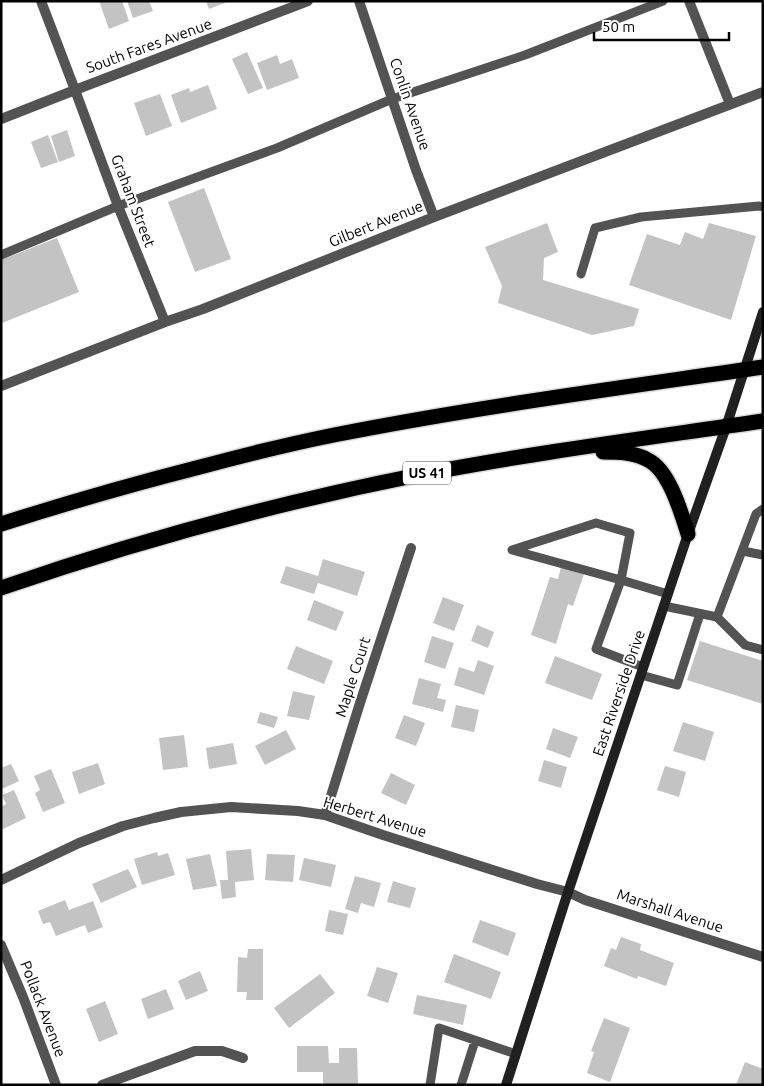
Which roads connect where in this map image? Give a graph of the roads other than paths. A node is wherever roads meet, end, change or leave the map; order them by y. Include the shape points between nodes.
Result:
1 (41, 1) edge
2 (308, 1) edge
3 (359, 1) edge
4 (663, 1) edge
5 (688, 1) edge
6 (75, 90) junction
7 (763, 92) edge
8 (392, 99) junction
9 (730, 104) junction
10 (1, 119) edge
11 (118, 206) junction
12 (763, 207) edge
13 (434, 217) junction
14 (1, 255) edge
15 (581, 274) dead end
16 (763, 312) edge
17 (165, 322) junction
18 (763, 366) edge
19 (745, 369) junction
20 (1, 386) edge
21 (763, 421) edge
22 (726, 427) junction
23 (536, 455) junction
24 (763, 509) edge
25 (1, 524) edge
26 (688, 534) junction
27 (411, 548) dead end
28 (742, 551) junction
29 (763, 555) edge
30 (620, 580) junction
31 (1, 588) edge
32 (668, 594) junction
33 (664, 606) junction
34 (700, 614) junction
35 (717, 617) junction
36 (763, 650) edge
37 (642, 671) junction
38 (325, 815) junction
39 (1, 880) edge
40 (568, 892) junction
41 (1, 945) edge
42 (763, 957) edge
43 (475, 1041) junction
44 (516, 1054) junction
45 (243, 1058) dead end
46 (56, 1085) edge
47 (102, 1085) edge
48 (430, 1085) edge
49 (460, 1085) edge
50 (506, 1085) edge

1 - 6 street, Graham Street
2 - 6 street, South Fares Avenue
3 - 8 street, Conlin Avenue
4 - 8 lane via 525,54
5 - 9 street
6 - 10 street, South Fares Avenue
6 - 11 street, Graham Street
7 - 9 street, Gilbert Avenue
8 - 11 lane via 277,148
8 - 13 street, Conlin Avenue
9 - 13 street, Gilbert Avenue
11 - 14 lane
11 - 17 street, Graham Street
12 - 15 lane via 641,217 595,228
13 - 17 street, Gilbert Avenue
16 - 19 street, East Riverside Drive
17 - 20 street, Gilbert Avenue
18 - 19 highway
19 - 22 street, East Riverside Drive
19 - 25 highway via 464,411 324,437 145,481
21 - 22 highway, US 41
22 - 23 highway, US 41
22 - 26 street, East Riverside Drive
23 - 26 highway via 617,452 648,460 657,465 670,486
23 - 31 highway, US 41 via 418,475 223,520
24 - 28 lane via 756,514
26 - 32 street, East Riverside Drive
27 - 38 street, Maple Court
28 - 29 lane
28 - 35 lane
30 - 30 lane via 593,572 512,550 596,523 630,533
30 - 32 lane
30 - 37 lane via 596,649
32 - 33 street, East Riverside Drive
33 - 34 lane
33 - 37 street, East Riverside Drive
34 - 35 lane
34 - 37 lane via 677,685
35 - 36 lane via 745,645
37 - 40 street, East Riverside Drive
38 - 39 street, Herbert Avenue via 231,807 181,812 123,826
38 - 40 street, Herbert Avenue
40 - 42 street, Marshall Avenue
40 - 44 street, East Riverside Drive
41 - 46 street, Pollack Avenue
43 - 44 lane
43 - 48 lane via 439,1028
43 - 49 lane
44 - 50 street, East Riverside Drive
45 - 47 street via 222,1051 195,1051

